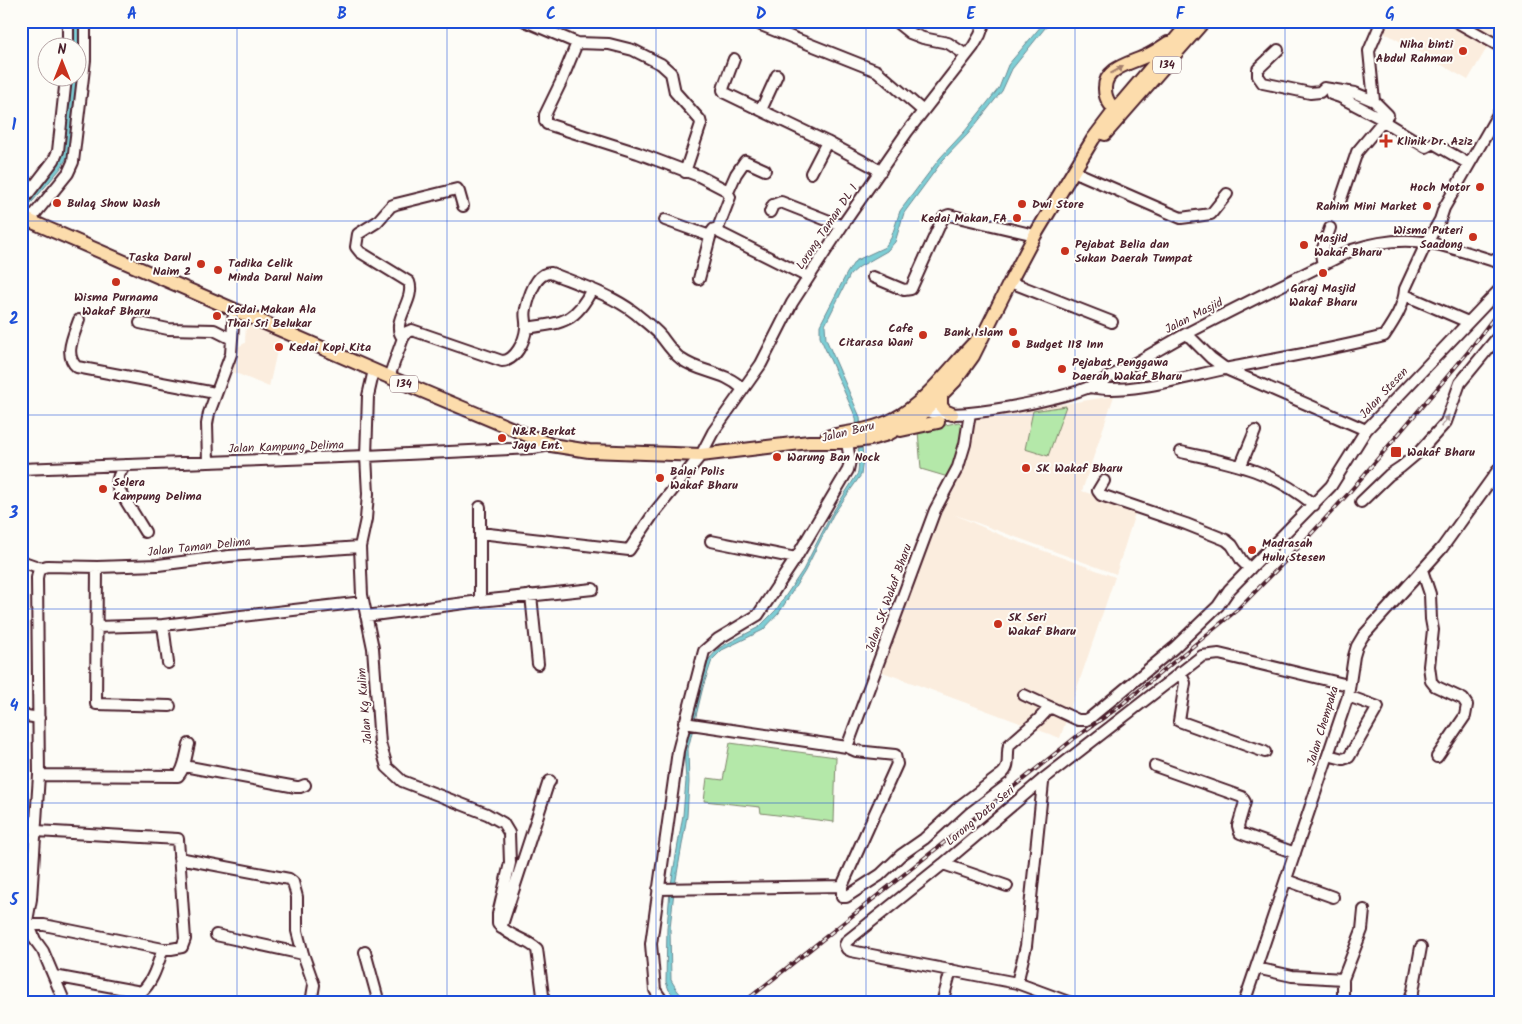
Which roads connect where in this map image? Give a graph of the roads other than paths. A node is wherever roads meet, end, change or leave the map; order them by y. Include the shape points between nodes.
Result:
1 (68, 21) edge
2 (85, 21) edge
3 (525, 21) edge
4 (763, 21) edge
5 (895, 21) edge
6 (985, 21) edge
7 (1191, 21) edge
8 (1204, 21) edge
9 (1456, 21) edge
10 (542, 25) edge
11 (1380, 25) dead end
12 (1180, 35) junction
13 (68, 38) edge
14 (577, 43) junction
15 (1501, 47) edge
16 (1278, 50) dead end
17 (966, 55) junction
18 (734, 59) dead end
19 (777, 75) dead end
20 (65, 88) edge
21 (1320, 92) junction
22 (1374, 102) junction
23 (1123, 108) junction
24 (1501, 109) edge
25 (760, 110) junction
26 (923, 111) junction
27 (1384, 120) junction
28 (827, 142) junction
29 (1469, 164) junction
30 (765, 170) dead end
31 (881, 171) junction
32 (1073, 171) junction
33 (685, 172) junction
34 (811, 173) dead end
35 (728, 192) junction
36 (1227, 194) dead end
37 (1340, 202) dead end
38 (21, 204) edge
39 (463, 206) dead end
40 (770, 212) dead end
41 (24, 220) edge
42 (665, 220) dead end
43 (842, 226) junction
44 (1330, 228) dead end
45 (718, 229) junction
46 (1035, 235) junction
47 (710, 236) junction
48 (1425, 241) junction
49 (1501, 263) edge
50 (1324, 265) junction
51 (808, 277) junction
52 (873, 277) dead end
53 (699, 279) dead end
54 (1010, 282) junction
55 (1501, 288) edge
56 (592, 289) junction
57 (1405, 295) junction
58 (234, 310) junction
59 (79, 320) dead end
60 (1112, 322) dead end
61 (1468, 322) junction
62 (140, 323) dead end
63 (526, 328) junction
64 (1501, 333) edge
65 (1187, 334) junction
66 (403, 338) junction
67 (232, 339) junction
68 (1226, 369) junction
69 (374, 370) junction
70 (389, 378) junction
71 (1090, 387) junction
72 (743, 389) junction
73 (215, 393) junction
74 (936, 393) junction
75 (922, 411) junction
76 (970, 413) junction
77 (903, 414) junction
78 (952, 414) junction
79 (938, 422) junction
80 (1366, 430) junction
81 (1255, 431) dead end
82 (888, 434) junction
83 (809, 442) junction
84 (847, 442) junction
85 (551, 445) junction
86 (1181, 452) dead end
87 (366, 456) junction
88 (701, 456) junction
89 (208, 462) junction
90 (125, 465) junction
91 (1241, 465) junction
92 (1501, 466) edge
93 (21, 469) edge
94 (1104, 481) dead end
95 (1360, 502) dead end
96 (1314, 505) junction
97 (480, 507) dead end
98 (145, 532) dead end
99 (480, 533) junction
100 (711, 541) dead end
101 (360, 546) junction
102 (796, 558) junction
103 (21, 561) edge
104 (97, 567) junction
105 (41, 568) junction
106 (1250, 568) junction
107 (1422, 570) junction
108 (593, 589) dead end
109 (532, 595) junction
110 (480, 601) junction
111 (363, 602) junction
112 (366, 616) junction
113 (163, 625) junction
114 (96, 627) junction
115 (168, 663) dead end
116 (538, 664) dead end
117 (1180, 672) junction
118 (1348, 685) junction
119 (1024, 695) dead end
120 (1348, 696) junction
121 (170, 706) dead end
122 (1050, 707) junction
123 (21, 716) edge
124 (39, 718) junction
125 (686, 723) junction
126 (189, 744) dead end
127 (847, 747) junction
128 (1265, 752) dead end
129 (1328, 755) junction
130 (1436, 757) dead end
131 (184, 766) junction
132 (1155, 766) dead end
133 (39, 775) junction
134 (1042, 780) junction
135 (550, 781) dead end
136 (305, 784) dead end
137 (36, 831) junction
138 (510, 845) junction
139 (526, 850) junction
140 (1295, 853) junction
141 (179, 858) junction
142 (943, 864) junction
143 (1286, 880) junction
144 (842, 886) junction
145 (1007, 886) dead end
146 (658, 889) junction
147 (1333, 897) dead end
148 (1364, 910) dead end
149 (26, 922) edge
150 (501, 928) junction
151 (216, 934) dead end
152 (1421, 947) dead end
153 (163, 949) junction
154 (364, 952) dead end
155 (303, 954) junction
156 (1256, 968) junction
157 (951, 970) junction
158 (54, 976) junction
159 (1343, 980) junction
160 (1017, 983) junction
161 (64, 1003) edge
162 (311, 1003) edge
163 (379, 1003) edge
164 (544, 1003) edge
165 (664, 1003) edge
166 (942, 1003) edge
167 (1071, 1003) edge
168 (1244, 1003) edge
169 (1343, 1003) edge
170 (1408, 1003) edge

1 - 13 street
2 - 41 street via 85,60 73,162 68,173
3 - 10 street
4 - 26 street via 762,25 877,71
5 - 17 street via 910,32 948,43
6 - 17 street, Lorong Taman DL 1
7 - 12 main road, 134
8 - 23 main road, 134
9 - 15 street
10 - 14 street
11 - 22 street via 1369,51
12 - 23 main road, 134
23 -> 12 main road via 1109,103 1105,85 1108,76
14 - 33 street via 621,46 661,64 671,73 675,92 701,124
14 - 33 street via 545,115 547,124 638,153
16 - 21 street via 1258,69 1264,84
17 - 26 street, Lorong Taman DL 1
18 - 25 street via 723,90
19 - 25 street
20 - 38 street via 58,151
21 - 22 street via 1324,88 1354,93
21 - 27 street via 1340,97
22 - 27 street via 1388,115
23 - 32 main road, Jalan Baru / 134 via 1094,139
24 - 29 street
25 - 28 street
26 - 31 street, Lorong Taman DL 1
27 - 29 street via 1426,147 1433,143
27 - 37 street via 1357,152
28 - 31 street
28 - 34 street
29 - 48 street via 1440,220
30 - 35 street via 745,161
31 - 43 street, Lorong Taman DL 1
32 - 36 street via 1181,218 1211,214
32 - 46 main road, Jalan Baru
33 - 35 street
35 - 45 street via 730,197
39 - 66 street via 457,189 396,204 358,234 356,248 360,252 409,282 410,292 398,327
40 - 43 street via 776,203 781,202
41 - 58 main road, 134
42 - 47 street
43 - 51 street, Lorong Taman DL 1
44 - 50 street via 1321,254
45 - 47 street via 714,229
45 - 51 street via 722,235
46 - 52 street via 949,215 941,222 911,288 904,290
46 - 54 main road, Jalan Baru
47 - 53 street
48 - 49 street, Jalan Masjid
48 - 50 street, Jalan Masjid via 1372,244 1352,250
48 - 57 street
50 - 65 street, Jalan Masjid
51 - 72 street, Lorong Taman DL 1 via 762,364
54 - 60 street
54 - 74 main road, Jalan Baru via 984,333
55 - 61 street, Jalan Stesen
56 - 63 street via 584,306 574,316 545,326
56 - 63 street via 551,273 541,275 526,309
56 - 72 street via 633,312 681,359 695,367 724,375
57 - 61 street
57 - 68 street via 1384,336
58 - 67 street
58 - 69 main road, 134
59 - 73 street via 70,354 77,367
61 - 80 street, Jalan Stesen
62 - 67 street via 167,329 214,330
63 - 66 street via 515,354 507,361 418,331 407,332
95 -> 64 street via 1420,451 1446,422 1460,383
65 - 68 street, Jalan Stesen
65 - 71 street, Jalan Masjid
66 - 70 street
67 - 73 street via 231,354
68 - 71 street via 1120,389
68 - 80 street, Jalan Stesen
69 - 70 main road, 134
69 - 87 street, Jalan Kg Kulim via 368,396
70 - 85 main road, 134
71 - 76 street, Jalan Masjid via 1055,398
72 - 88 street, Lorong Taman DL 1 via 713,432
73 - 89 street via 207,424
74 - 75 main road, Jalan Baru
74 - 77 main road, Jalan Baru
74 - 78 main road via 941,406
75 - 77 main road
75 - 78 street, Jalan Masjid
75 - 79 street via 926,418
75 - 82 main road, Jalan Baru
76 - 78 street, Jalan Masjid
76 - 79 street, Jalan Masjid
76 - 127 street, Jalan SK Wakaf Bharu via 958,467 935,510
77 - 83 main road, Jalan Baru via 884,423
79 - 82 main road
80 - 96 street via 1331,486
81 - 91 street
82 - 84 main road, Jalan Baru
83 - 84 main road, Jalan Baru
83 - 88 main road, 134
84 - 102 street via 848,470
85 - 87 street, Jalan Kampung Delima
85 - 88 main road, 134 via 589,451
86 - 91 street
87 - 89 street, Jalan Kampung Delima
87 - 101 street, Jalan Kg Kulim via 368,494
88 - 99 street, Lorong Taman DL 1 via 654,513 629,550
89 - 90 street, Jalan Kampung Delima
90 - 93 street, Jalan Kampung Delima
90 - 98 street via 118,476 118,488
91 - 96 street via 1270,476 1302,494
92 - 107 street, Jalan Chempaka via 1442,548
94 - 106 street via 1098,491 1101,495 1226,540
96 - 106 street
97 - 99 street
99 - 110 street
100 - 102 street
101 - 104 street, Jalan Taman Delima via 158,565
101 - 111 street, Jalan Kg Kulim
102 - 125 street via 758,615 704,650
103 - 105 street
104 - 105 street, Jalan Taman Delima
104 - 114 street
105 - 124 street via 37,578
106 - 122 street via 1218,606 1174,648 1090,718 1078,720
107 - 118 street, Jalan Chempaka via 1363,636 1357,646
107 - 130 street via 1430,594 1433,630 1429,666 1431,681 1467,704 1465,716
108 - 109 street
109 - 110 street
109 - 116 street
110 - 112 street
111 - 112 street, Jalan Kg Kulim
111 - 113 street
112 - 138 street, Jalan Kg Kulim via 373,648 380,743 387,767 402,781 503,823 509,833
113 - 114 street
113 - 115 street
114 - 121 street via 96,704
117 - 118 street, Lorong Dato Seri via 1202,656 1220,654
117 - 128 street via 1185,683 1178,721
117 - 134 street, Lorong Dato Seri
118 - 120 street, Jalan Chempaka
119 - 122 street
120 - 129 street, Jalan Chempaka
120 - 129 street via 1378,707 1349,757 1343,759
122 - 144 street via 1010,746 1007,770 880,875 846,896 842,896
123 - 124 street
124 - 133 street
125 - 127 street
125 - 146 street via 678,751
126 - 131 street
127 - 144 street via 895,755 897,764
129 - 140 street, Jalan Chempaka
131 - 133 street via 178,776
131 - 136 street via 296,787
132 - 140 street via 1242,797 1245,802 1238,826 1240,833
133 - 137 street
134 - 142 street, Lorong Dato Seri
134 - 160 street via 1026,946
135 - 139 street
137 - 141 street via 178,839
137 - 149 street
138 - 139 street
138 - 150 street, Jalan Kg Kulim via 510,863 498,914
139 - 150 street
140 - 143 street, Jalan Chempaka
141 - 153 street via 185,939 178,948
141 - 155 street via 293,882 297,931
142 - 145 street
142 - 157 street, Lorong Dato Seri via 846,945 851,951
143 - 147 street
143 - 156 street, Jalan Chempaka
144 - 146 street
146 - 165 street via 651,944 655,990
148 - 159 street via 1362,930
149 - 153 street
149 - 158 street
150 - 164 street via 537,949
151 - 155 street
152 - 170 street
153 - 158 street via 155,971 141,992
154 - 163 street
155 - 162 street via 314,985
156 - 159 street via 1292,976
156 - 168 street, Jalan Chempaka
157 - 160 street, Lorong Dato Seri
157 - 166 street
158 - 161 street
159 - 169 street
160 - 167 street, Lorong Dato Seri

